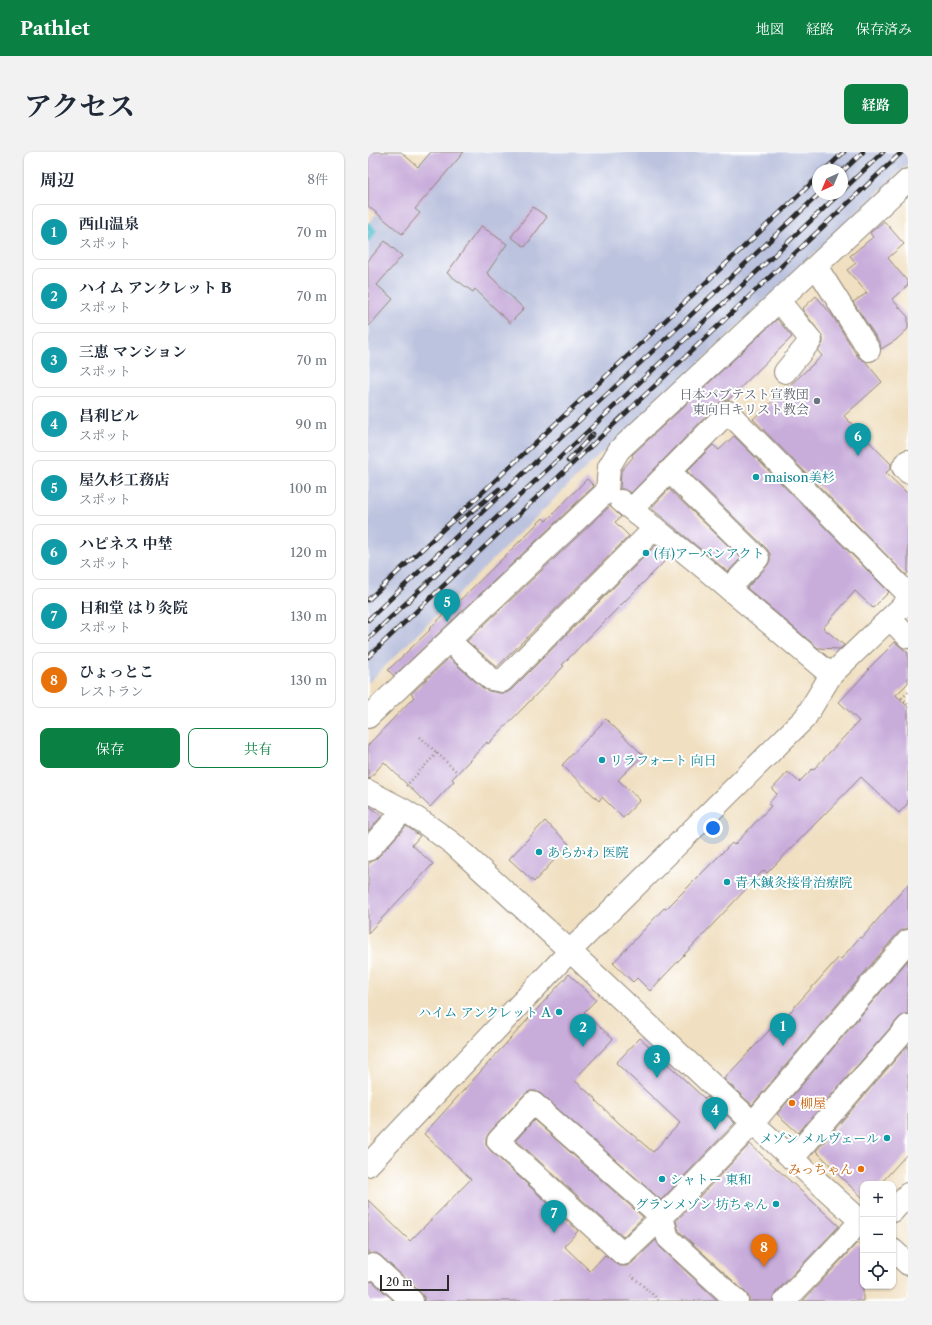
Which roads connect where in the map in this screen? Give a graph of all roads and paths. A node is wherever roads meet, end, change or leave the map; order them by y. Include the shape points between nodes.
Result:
1 (908, 180) edge
2 (816, 266) junction
3 (779, 301) junction
4 (869, 350) dead end
5 (784, 372) dead end
6 (908, 462) edge
7 (669, 471) junction
8 (908, 472) edge
9 (607, 491) junction
10 (632, 509) junction
11 (655, 528) junction
12 (729, 589) junction
13 (908, 594) edge
14 (908, 601) edge
15 (890, 619) junction
16 (908, 637) edge
17 (448, 641) junction
18 (832, 675) junction
19 (908, 692) edge
20 (908, 704) edge
21 (368, 717) edge
22 (420, 737) dead end
23 (437, 753) junction
24 (457, 772) dead end
25 (368, 792) edge
26 (397, 806) junction
27 (368, 850) edge
28 (908, 941) edge
29 (570, 951) junction
30 (908, 1026) edge
31 (753, 1123) junction
32 (792, 1159) junction
33 (368, 1165) edge
34 (908, 1194) edge
35 (896, 1208) edge
36 (662, 1217) junction
37 (860, 1220) edge
38 (860, 1224) edge
39 (896, 1253) edge
40 (908, 1264) edge
41 (368, 1270) edge
42 (626, 1270) dead end
43 (412, 1301) edge
44 (660, 1301) edge
45 (737, 1301) edge
46 (785, 1301) edge

1 - 2 street
2 - 3 street
2 - 4 street
3 - 5 street via 811,340
3 - 9 street via 619,450 609,467
6 - 8 street via 903,467
7 - 10 street
7 - 12 street via 758,558
7 - 13 street via 728,412
9 - 10 street
9 - 17 street
10 - 11 street
11 - 12 street
11 - 17 street via 502,681 491,679
12 - 18 street
14 - 15 street
15 - 16 street
15 - 18 street
17 - 21 street
18 - 29 street via 805,718
19 - 20 path via 902,698
22 - 23 path
23 - 24 path
23 - 26 path
25 - 26 street
26 - 27 street
26 - 29 street via 452,843
28 - 31 street
29 - 31 street
29 - 33 street
30 - 32 street
31 - 32 street
31 - 36 street
32 - 37 street
34 - 35 street
36 - 36 street via 623,1254 498,1141 533,1103
36 - 45 street via 668,1238
38 - 46 street
39 - 40 street
41 - 43 street via 373,1265
42 - 44 path

